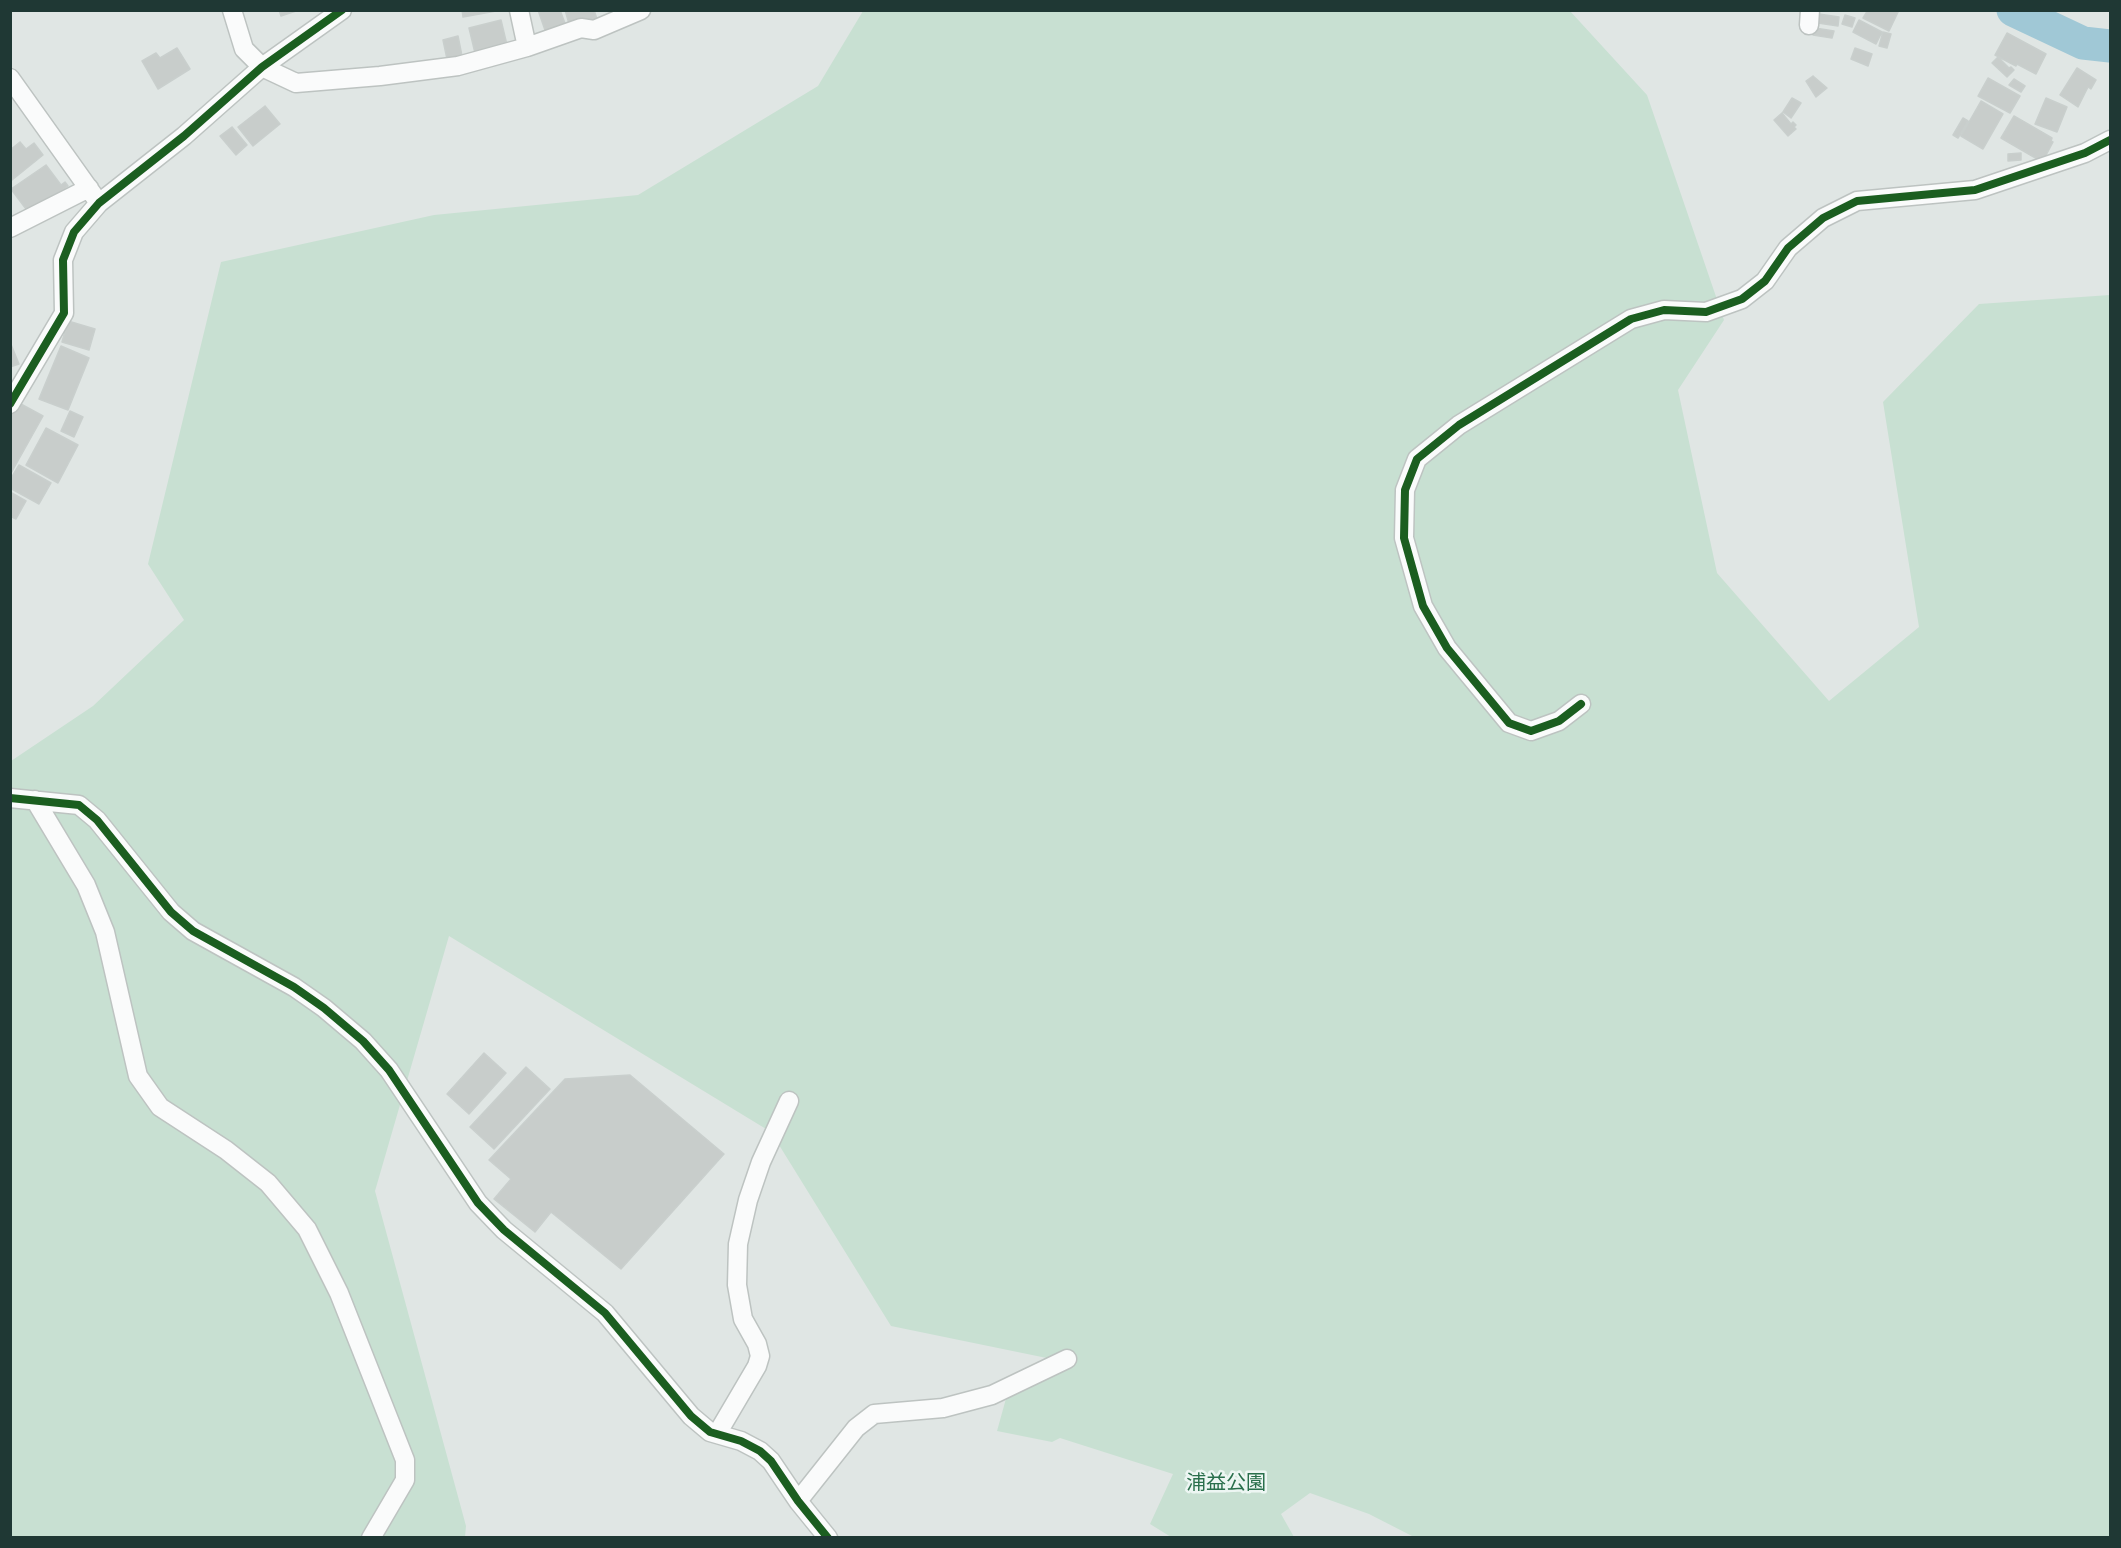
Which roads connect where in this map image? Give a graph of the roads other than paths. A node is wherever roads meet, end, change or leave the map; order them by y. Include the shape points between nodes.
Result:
1 (232, 10) edge
2 (342, 10) edge
3 (519, 10) edge
4 (641, 10) edge
5 (608, 17) edge
6 (527, 47) junction
7 (262, 67) junction
8 (10, 78) edge
9 (2110, 140) edge
10 (94, 196) junction
11 (10, 228) edge
12 (10, 404) edge
13 (1581, 704) dead end
14 (10, 798) edge
15 (34, 800) junction
16 (789, 1101) dead end
17 (1067, 1359) dead end
18 (717, 1434) junction
19 (798, 1501) junction
20 (371, 1538) edge
21 (828, 1538) edge

1 - 7 street via 244,49
2 - 7 street
3 - 6 street
4 - 5 street
5 - 6 street via 594,30 581,28
6 - 7 street via 458,66 296,83
7 - 10 street via 184,135
8 - 10 street
9 - 13 street via 2085,153 1976,190 1857,201 1822,218 1788,248 1765,281 1742,299 1706,312 1664,310 1631,319 1460,425 1417,459 1405,490 1404,538 1424,606 1447,648 1509,723 1531,732 1559,721
10 - 11 street
10 - 12 street via 63,260 64,314
14 - 15 street
15 - 18 street via 79,805 97,820 171,912 193,931 294,987 363,1041 389,1070 478,1203 504,1230 605,1313 691,1416
15 - 20 street via 86,885 105,932 138,1076 160,1107 268,1183 307,1229 339,1293 405,1460 405,1480
16 - 18 street via 761,1162 738,1244 737,1285 743,1319 760,1356
17 - 19 street via 992,1395 943,1408 874,1414 855,1428
18 - 19 street via 760,1451
19 - 21 street

